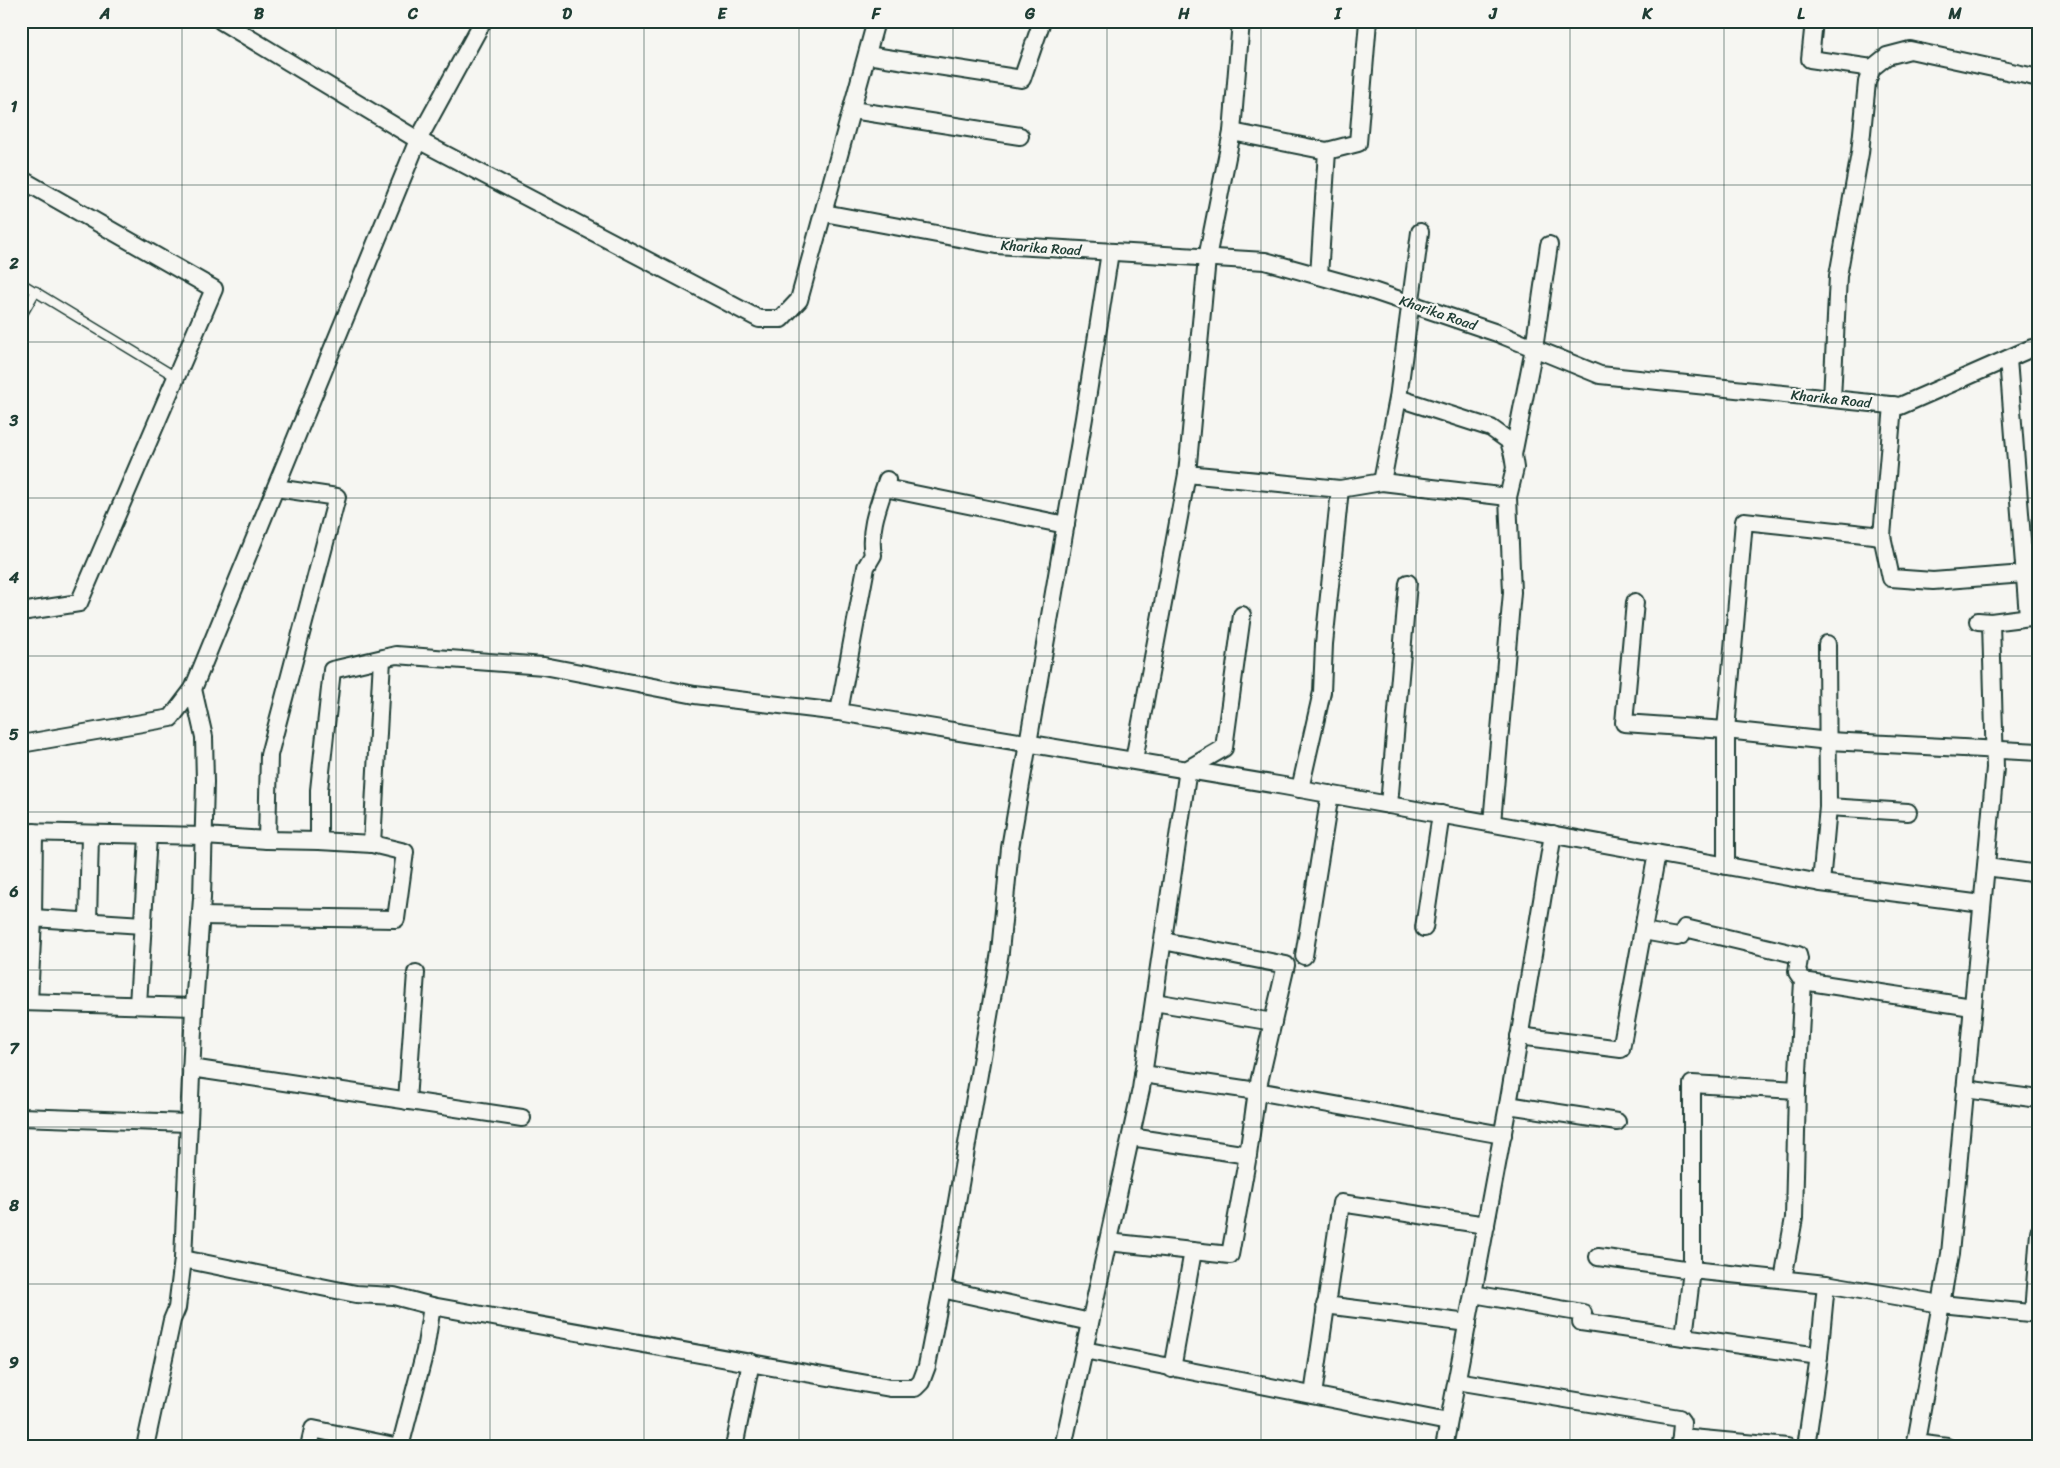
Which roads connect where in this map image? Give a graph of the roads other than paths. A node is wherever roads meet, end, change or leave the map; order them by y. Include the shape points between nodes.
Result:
1 (221, 21) edge
2 (483, 21) edge
3 (876, 21) edge
4 (1042, 21) edge
5 (1241, 21) edge
6 (1368, 21) edge
7 (1814, 21) edge
8 (867, 55) junction
9 (1872, 68) junction
10 (2039, 78) edge
11 (852, 110) junction
12 (1232, 132) junction
13 (1020, 136) dead end
14 (418, 140) junction
15 (1327, 151) junction
16 (21, 179) edge
17 (824, 213) junction
18 (1420, 232) dead end
19 (1549, 245) dead end
20 (1110, 252) junction
21 (1207, 258) junction
22 (1318, 276) junction
23 (21, 282) edge
24 (36, 291) junction
25 (1410, 304) junction
26 (21, 317) edge
27 (1534, 348) junction
28 (2039, 349) edge
29 (2008, 359) junction
30 (176, 377) junction
31 (1398, 398) junction
32 (1832, 399) junction
33 (1893, 405) junction
34 (1513, 455) junction
35 (1187, 474) junction
36 (1382, 482) junction
37 (276, 488) junction
38 (1340, 489) junction
39 (1508, 497) junction
40 (1066, 525) junction
41 (1882, 536) junction
42 (2024, 574) junction
43 (1408, 583) dead end
44 (1635, 602) dead end
45 (21, 612) edge
46 (1242, 615) dead end
47 (2033, 616) edge
48 (1827, 644) dead end
49 (382, 659) junction
50 (193, 689) junction
51 (839, 712) junction
52 (1726, 730) junction
53 (1829, 741) junction
54 (1029, 742) junction
55 (21, 744) edge
56 (1994, 749) junction
57 (2039, 752) edge
58 (1134, 760) junction
59 (1188, 770) junction
60 (1300, 789) junction
61 (1330, 794) junction
62 (1389, 805) junction
63 (1828, 807) junction
64 (1908, 812) dead end
65 (1442, 814) junction
66 (1492, 823) junction
67 (28, 832) edge
68 (90, 834) junction
69 (1552, 834) junction
70 (148, 836) junction
71 (204, 836) junction
72 (267, 840) junction
73 (319, 841) junction
74 (372, 844) junction
75 (1657, 853) junction
76 (1726, 866) junction
77 (1986, 867) junction
78 (2039, 874) edge
79 (1821, 883) junction
80 (1982, 904) junction
81 (200, 916) junction
82 (33, 918) junction
83 (88, 922) junction
84 (142, 925) junction
85 (1424, 928) dead end
86 (1643, 931) junction
87 (1163, 940) junction
88 (1304, 956) dead end
89 (416, 973) dead end
90 (1803, 981) junction
91 (25, 1002) edge
92 (1154, 1002) junction
93 (138, 1005) junction
94 (194, 1007) junction
95 (1972, 1007) junction
96 (1273, 1022) junction
97 (1519, 1036) junction
98 (191, 1068) junction
99 (1143, 1074) junction
100 (1965, 1089) junction
101 (1797, 1090) junction
102 (1257, 1091) junction
103 (2039, 1099) edge
104 (406, 1101) junction
105 (1508, 1105) junction
106 (21, 1116) edge
107 (522, 1118) dead end
108 (1617, 1122) dead end
109 (188, 1123) junction
110 (1503, 1135) junction
111 (1131, 1137) junction
112 (1248, 1155) junction
113 (1486, 1225) junction
114 (2039, 1232) edge
115 (1108, 1242) junction
116 (1193, 1251) junction
117 (1598, 1257) dead end
118 (183, 1259) junction
119 (1692, 1270) junction
120 (1783, 1279) junction
121 (1826, 1284) junction
122 (942, 1289) junction
123 (1473, 1294) junction
124 (1941, 1304) junction
125 (1325, 1305) junction
126 (432, 1306) junction
127 (2036, 1314) edge
128 (1090, 1322) junction
129 (1468, 1323) junction
130 (1684, 1337) junction
131 (1084, 1350) junction
132 (1819, 1356) junction
133 (751, 1362) junction
134 (1172, 1369) junction
135 (1457, 1381) junction
136 (1313, 1395) junction
137 (1448, 1422) junction
138 (1680, 1442) edge
139 (1916, 1445) edge
140 (150, 1446) edge
141 (309, 1447) edge
142 (400, 1447) edge
143 (734, 1447) edge
144 (1063, 1447) edge
145 (1444, 1447) edge
146 (1787, 1447) edge
147 (1806, 1447) edge
148 (1947, 1447) edge

1 - 14 street
2 - 14 street
3 - 8 street
4 - 8 street via 1022,79
5 - 12 street
6 - 15 street via 1358,143
7 - 9 street via 1810,59
8 - 11 street
9 - 10 street via 1887,56 1910,50
9 - 32 street via 1867,82 1860,153 1838,276
11 - 13 street
11 - 17 street
12 - 15 street
12 - 21 street
14 - 17 street via 759,319 781,319 799,300
14 - 37 street
15 - 22 street
16 - 30 street via 214,289
17 - 20 street, Kharika Road via 996,245
18 - 25 street
19 - 27 street
20 - 21 street, Kharika Road
20 - 40 street
21 - 22 street, Kharika Road via 1264,261
21 - 35 street
22 - 25 street, Kharika Road
23 - 24 lane
24 - 26 lane
24 - 30 lane
25 - 27 street, Kharika Road
25 - 31 street
27 - 32 street, Kharika Road via 1600,375
27 - 34 street
28 - 29 street, Kharika Road via 2032,348
29 - 33 street, Kharika Road via 1900,406
29 - 42 street
30 - 45 street via 79,603
31 - 34 street via 1491,428 1509,442
31 - 36 street
32 - 33 street, Kharika Road
33 - 41 street
34 - 39 street via 1515,468
35 - 38 street
35 - 58 street
36 - 38 street
36 - 39 street
37 - 50 street
37 - 72 street via 337,498 269,755
38 - 60 street via 1322,692
39 - 66 street via 1512,592
40 - 51 street via 886,484 871,542 873,555 866,567
40 - 54 street
41 - 42 street via 1890,578 1933,581
41 - 52 street via 1744,521
42 - 47 street
43 - 62 street
44 - 52 street via 1624,723
46 - 59 street via 1224,748
47 - 56 street via 1984,622
48 - 53 street
49 - 51 street via 396,655 544,666 695,695
49 - 73 street via 332,670 320,790
49 - 74 street
50 - 55 street via 171,718
50 - 71 street via 204,737
51 - 54 street
52 - 53 street
52 - 76 street
53 - 56 street
53 - 63 street
54 - 58 street
54 - 122 street via 1010,848 1000,952
56 - 57 street
56 - 77 street
58 - 59 street
59 - 60 street
59 - 87 street
60 - 61 street
61 - 62 street
61 - 88 street
62 - 65 street
63 - 64 street
63 - 79 street
65 - 66 street
65 - 85 street
66 - 69 street
67 - 68 street
67 - 82 street
68 - 70 street
68 - 83 street
69 - 75 street
69 - 97 street
70 - 71 street
70 - 84 street
71 - 72 street
71 - 81 street
72 - 73 street
73 - 74 street
74 - 81 street via 405,852 396,920
75 - 76 street
75 - 86 street
76 - 79 street
77 - 78 street
77 - 80 street
79 - 80 street
80 - 95 street
81 - 94 street
82 - 83 street
82 - 91 street
83 - 84 street
84 - 93 street
86 - 90 street via 1677,937 1685,928 1798,955 1797,972
86 - 97 street via 1621,1049
87 - 92 street
87 - 96 street via 1286,965
89 - 104 street
90 - 95 street
90 - 101 street
91 - 93 street
92 - 96 street
92 - 99 street
93 - 94 street
94 - 98 street
95 - 100 street
96 - 102 street
97 - 105 street
98 - 104 street
98 - 109 street
99 - 102 street
99 - 111 street
100 - 103 street
100 - 124 street via 1950,1254
101 - 119 street via 1692,1084
101 - 120 street via 1794,1218
102 - 110 street
102 - 112 street
104 - 107 street
105 - 108 street
105 - 110 street
106 - 109 street
109 - 118 street
110 - 113 street
111 - 112 street
111 - 115 street
112 - 116 street via 1230,1255
113 - 123 street
113 - 125 street via 1341,1203
114 - 127 street
115 - 116 street
115 - 128 street
116 - 134 street
117 - 119 street
118 - 126 street via 356,1294 394,1296
118 - 140 street via 177,1308 172,1320
119 - 120 street
119 - 130 street
120 - 121 street
121 - 124 street
121 - 132 street
122 - 128 street
122 - 133 street via 927,1366 915,1388 890,1388
123 - 129 street
123 - 130 street via 1583,1313 1581,1322
124 - 127 street
124 - 139 street
125 - 129 street
125 - 136 street
126 - 133 street
126 - 142 street via 425,1350
128 - 131 street
129 - 135 street
130 - 132 street
131 - 134 street
131 - 144 street
132 - 147 street
133 - 143 street
134 - 136 street
135 - 137 street
135 - 138 street via 1679,1418 1682,1422
136 - 137 street
137 - 145 street
138 - 146 street
139 - 148 street
141 - 142 street via 313,1429

